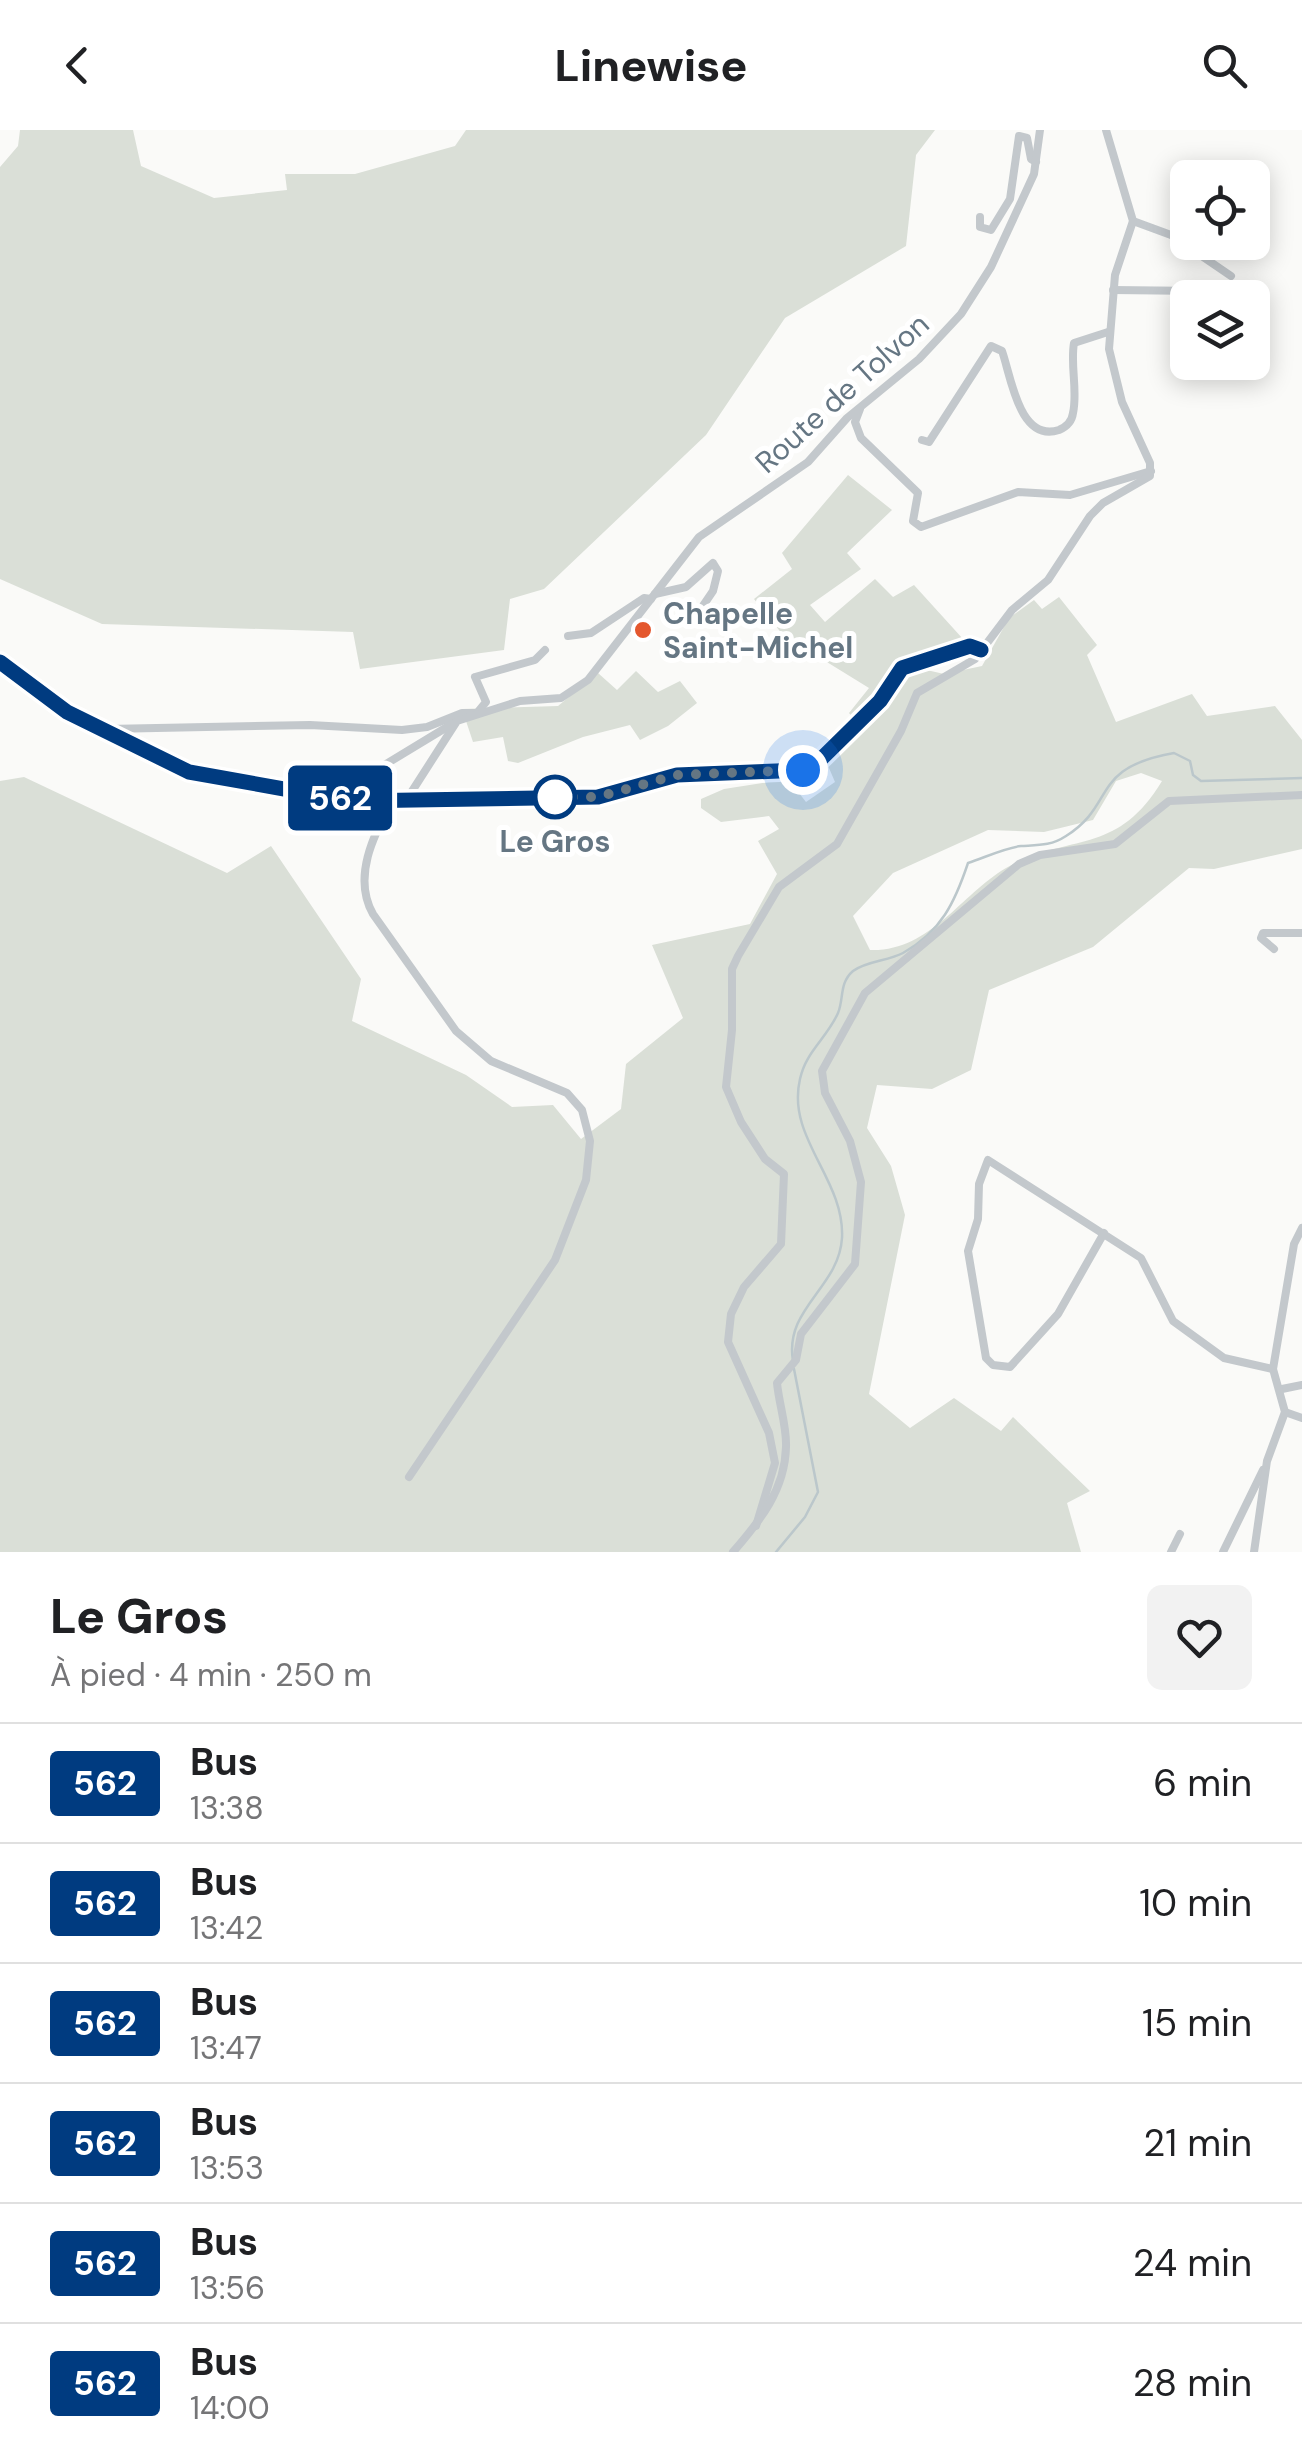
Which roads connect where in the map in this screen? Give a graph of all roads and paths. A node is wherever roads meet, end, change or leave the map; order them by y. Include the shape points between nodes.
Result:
1 (1040, 130) edge
2 (1106, 130) edge
3 (1036, 162) junction
4 (980, 217) dead end
5 (1133, 221) junction
6 (1231, 276) dead end
7 (1114, 290) junction
8 (1170, 291) edge
9 (1108, 332) junction
10 (862, 405) junction
11 (922, 440) dead end
12 (1151, 471) junction
13 (653, 596) junction
14 (696, 616) dead end
15 (568, 636) dead end
16 (544, 650) dead end
17 (981, 650) junction
18 (0, 662) edge
19 (477, 713) junction
20 (457, 721) junction
21 (106, 728) junction
22 (328, 795) junction
23 (1302, 795) edge
24 (407, 799) junction
25 (392, 800) junction
26 (1302, 933) edge
27 (1274, 949) dead end
28 (1302, 1228) edge
29 (1104, 1232) junction
30 (1273, 1369) junction
31 (1302, 1386) edge
32 (1282, 1389) junction
33 (1285, 1412) junction
34 (1302, 1418) edge
35 (1267, 1462) junction
36 (409, 1477) dead end
37 (756, 1526) junction
38 (1180, 1534) dead end
39 (1223, 1551) edge
40 (733, 1552) edge
41 (1171, 1552) edge
42 (1254, 1552) edge

1 - 3 street, Route de Tolvon
2 - 5 street
3 - 4 street via 1027,138 1019,136 1007,206 991,230 980,227
3 - 10 street, Route de Tolvon via 979,289 919,359
5 - 6 street via 1171,235
5 - 7 street
7 - 8 street
7 - 9 street
9 - 11 street via 1074,343 1074,412 1066,426 1054,432 1028,421 1002,351 991,346 929,442
9 - 12 street via 1122,402
10 - 12 street via 854,422 861,438 912,484 918,504 913,520 921,528 1018,492 1070,495
10 - 13 street, Route de Tolvon via 808,462 700,537
12 - 17 street via 1090,516 1048,580 1012,610
13 - 14 street via 686,588 713,564 713,590
13 - 15 street via 591,633
13 - 19 street, Route de Tolvon via 572,692
16 - 19 street via 534,660 475,677 485,697
17 - 24 street via 970,646 902,668 880,701 803,770 677,775 598,797
17 - 37 street via 917,693 837,844 779,886 732,969 726,1087 740,1122 784,1174 781,1244 744,1288 731,1314 728,1342 775,1463
18 - 21 street, Route de Tolvon via 50,702
19 - 20 street
19 - 21 street, Route de Tolvon via 402,730
20 - 22 street via 363,778 334,784
20 - 24 street
21 - 22 street via 154,757 212,779
22 - 25 street
23 - 37 street via 1170,800 1116,844 1019,864 865,994 822,1071 861,1182 854,1264 801,1334 796,1360 777,1383 787,1444 782,1477
24 - 25 street
25 - 36 street via 364,873 366,903 456,1031 491,1060 567,1094 582,1110 590,1141 586,1180 555,1260
26 - 27 street via 1262,932
28 - 30 street
29 - 29 street via 986,1162 968,1251 986,1358 993,1366 1010,1367 1058,1314
29 - 30 street via 1141,1258 1174,1321 1224,1358
30 - 32 street
31 - 32 street
32 - 33 street
33 - 34 street
33 - 35 street
35 - 39 street
35 - 42 street
37 - 40 street
38 - 41 street

